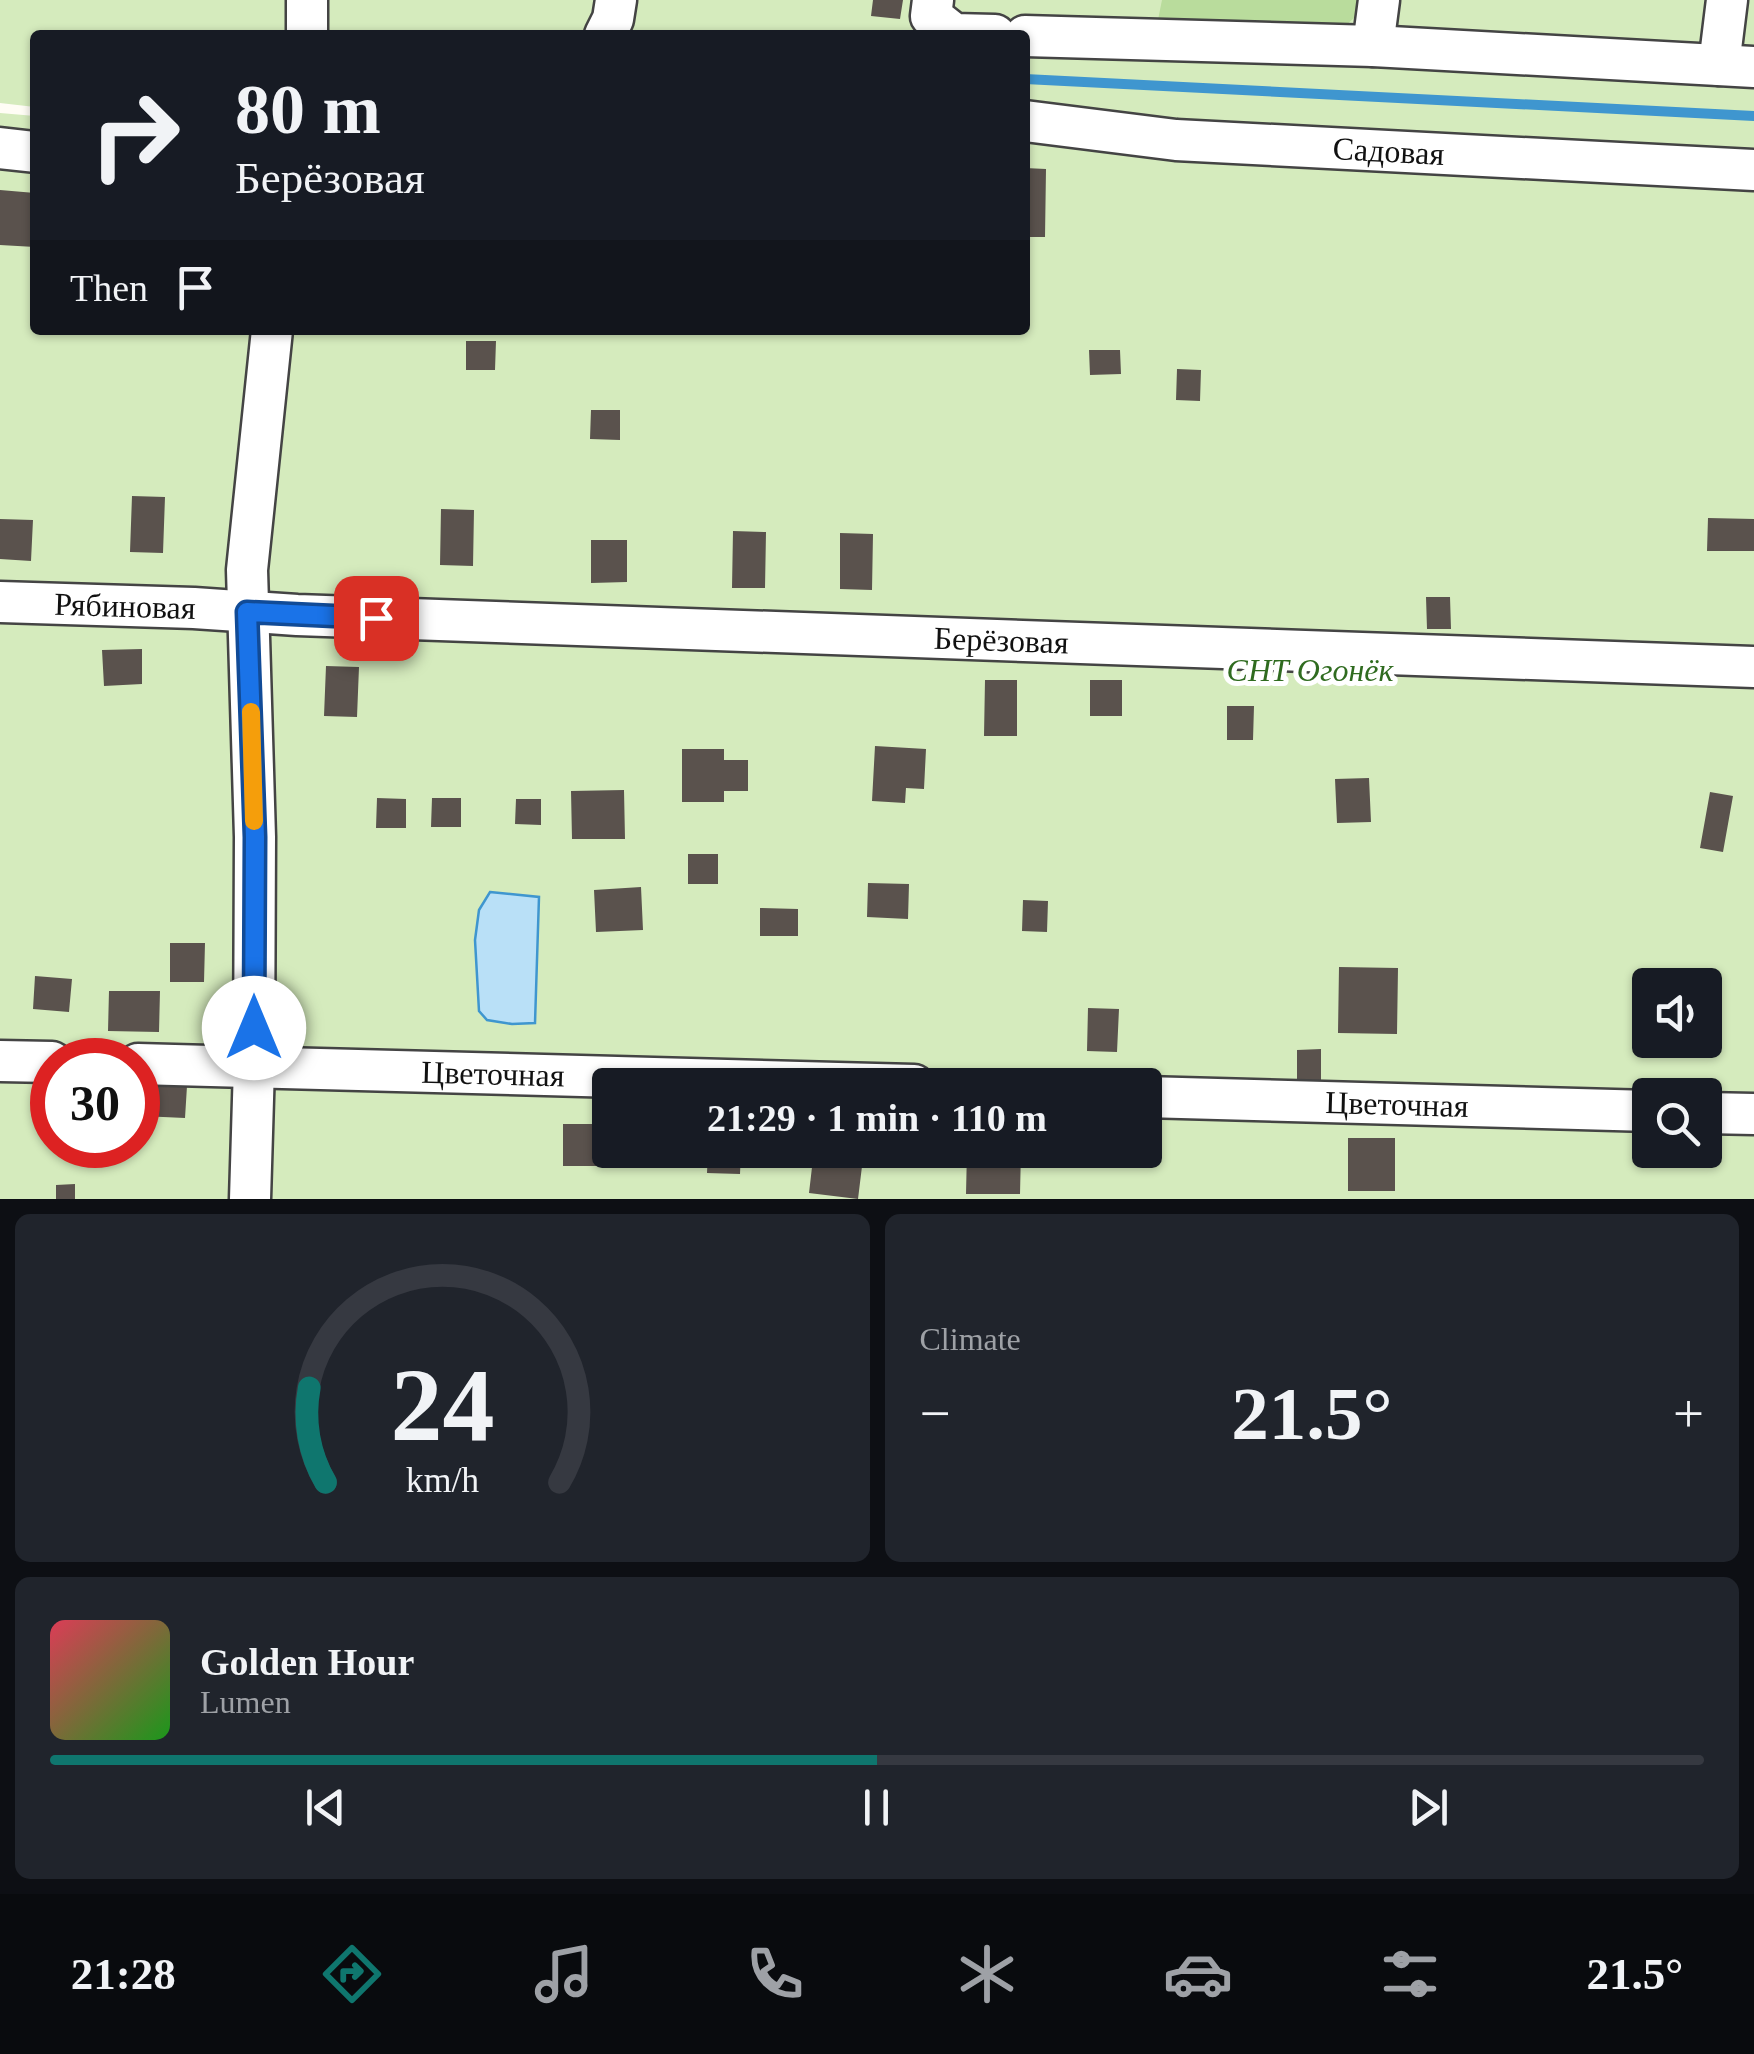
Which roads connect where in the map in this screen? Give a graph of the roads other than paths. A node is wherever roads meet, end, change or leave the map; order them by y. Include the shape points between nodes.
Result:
1 (307, 0) edge
2 (616, 0) edge
3 (1379, 0) edge
4 (1727, 0) edge
5 (932, 8) edge
6 (307, 30) edge
7 (608, 30) edge
8 (951, 30) edge
9 (1030, 36) edge
10 (1373, 46) junction
11 (1736, 66) edge
12 (1030, 122) edge
13 (0, 148) edge
14 (30, 151) edge
15 (1754, 170) edge
16 (271, 335) edge
17 (0, 602) edge
18 (247, 612) junction
19 (1754, 667) edge
20 (0, 1061) edge
21 (30, 1062) edge
22 (160, 1064) edge
23 (254, 1066) junction
24 (592, 1076) edge
25 (1162, 1097) edge
26 (1632, 1110) edge
27 (1722, 1113) edge
28 (1754, 1114) edge
29 (250, 1199) edge

1 - 6 street
2 - 7 street
3 - 10 street
4 - 11 street
5 - 8 street
9 - 10 street
10 - 11 street
12 - 15 street, Садовая via 1176,140
13 - 14 street
16 - 18 street
17 - 18 street, Рябиновая
18 - 19 street, Берёзовая
18 - 23 street
20 - 21 street
22 - 23 street, Цветочная
23 - 24 street, Цветочная
23 - 29 street
25 - 26 street, Цветочная
27 - 28 street

